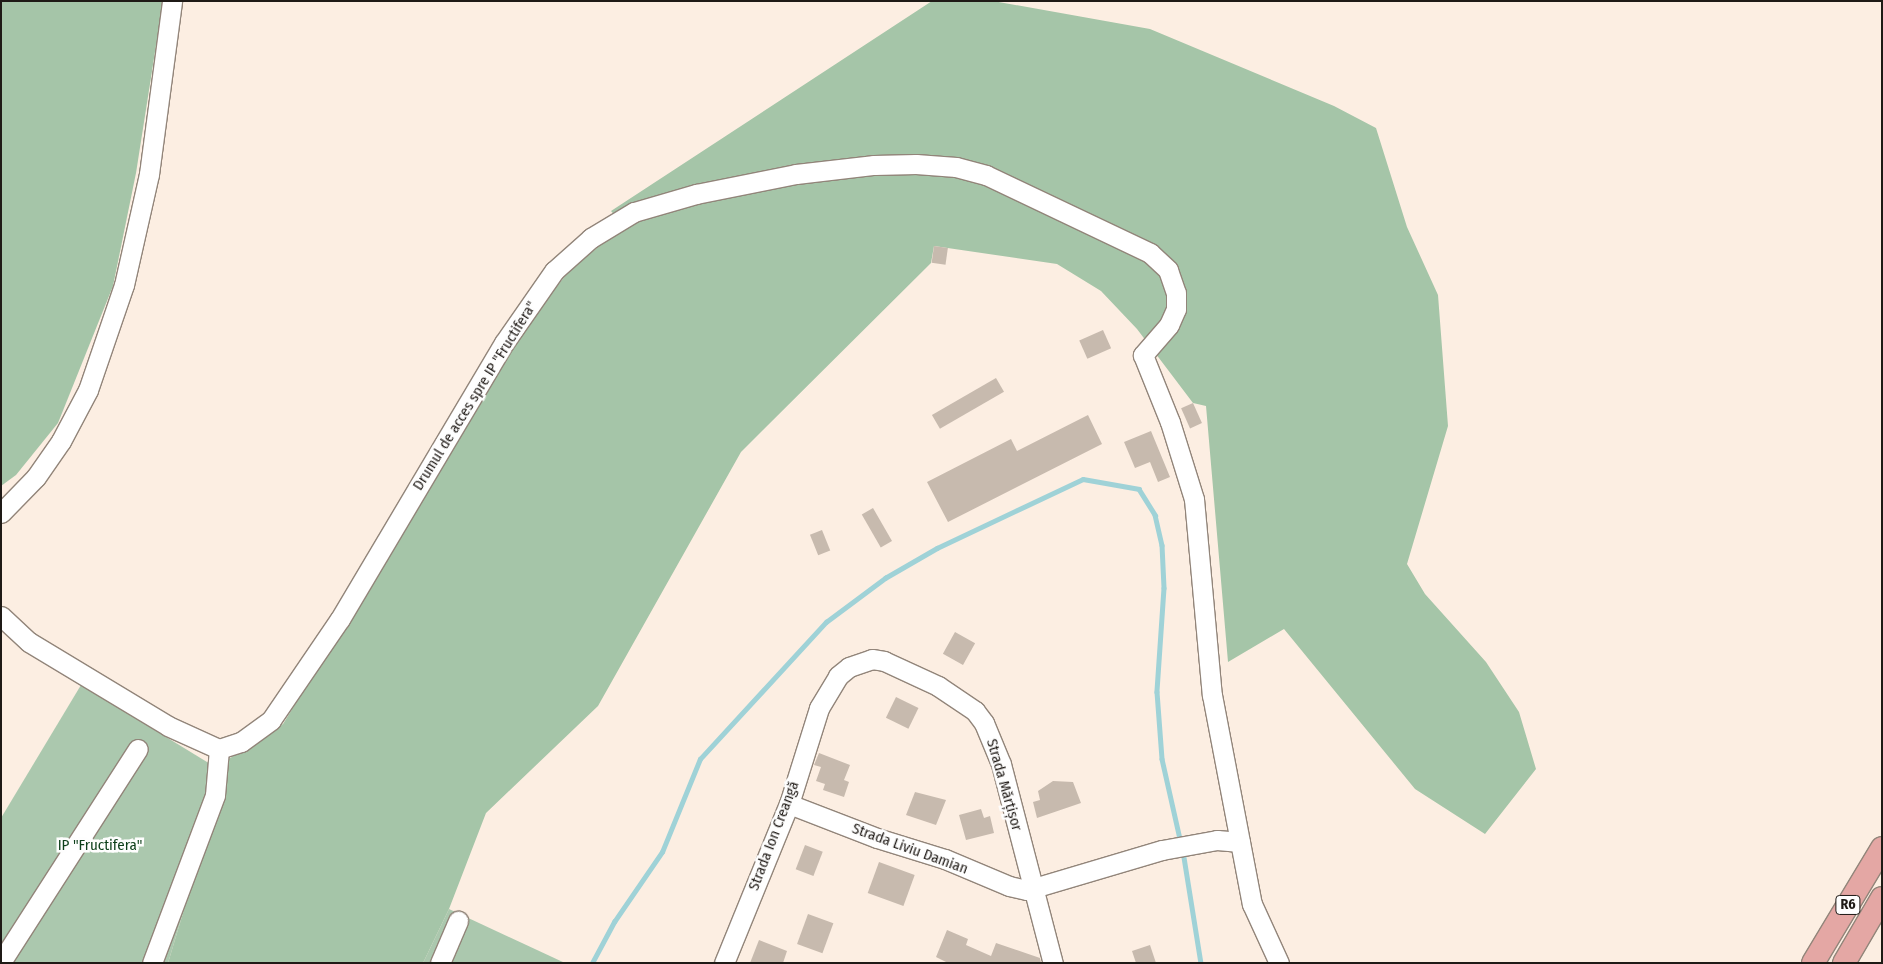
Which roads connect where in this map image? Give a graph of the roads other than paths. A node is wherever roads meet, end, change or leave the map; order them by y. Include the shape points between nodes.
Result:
1 (172, 1) edge
2 (1, 513) edge
3 (1, 616) edge
4 (819, 708) joint
5 (138, 749) dead end
6 (219, 749) junction
7 (789, 804) junction
8 (1240, 842) junction
9 (1882, 848) edge
10 (1032, 890) junction
11 (1882, 898) edge
12 (458, 921) dead end
13 (1, 962) edge
14 (152, 963) edge
15 (440, 963) edge
16 (724, 963) edge
17 (1053, 963) edge
18 (1279, 963) edge
19 (1814, 963) edge
20 (1844, 963) edge

1 - 2 street via 149,174 124,285 88,390 61,441 36,477
3 - 6 street via 28,642 168,726
4 - 7 street, Strada Ion Creangă
4 - 10 street, Strada Mărțișor via 838,676 849,667 872,659 884,660 938,686 976,711 990,733 1001,764
5 - 13 street
6 - 8 street, Drumul de acces spre IP "Fructifera" via 241,742 271,720 340,619 504,343 554,270 591,238 634,212 696,194 796,174 874,165 956,167 986,175 1150,253 1168,270 1176,293 1176,309 1169,325 1143,355 1170,422 1194,499 1212,695
6 - 14 street via 215,795
7 - 10 street, Strada Liviu Damian via 1009,886
7 - 16 street, Strada Ion Creangă
8 - 10 street via 1198,842 1162,850
8 - 18 street via 1252,904
9 - 19 main road, R6
10 - 17 street, Strada Mărțișor
11 - 20 main road, R6
12 - 15 street

